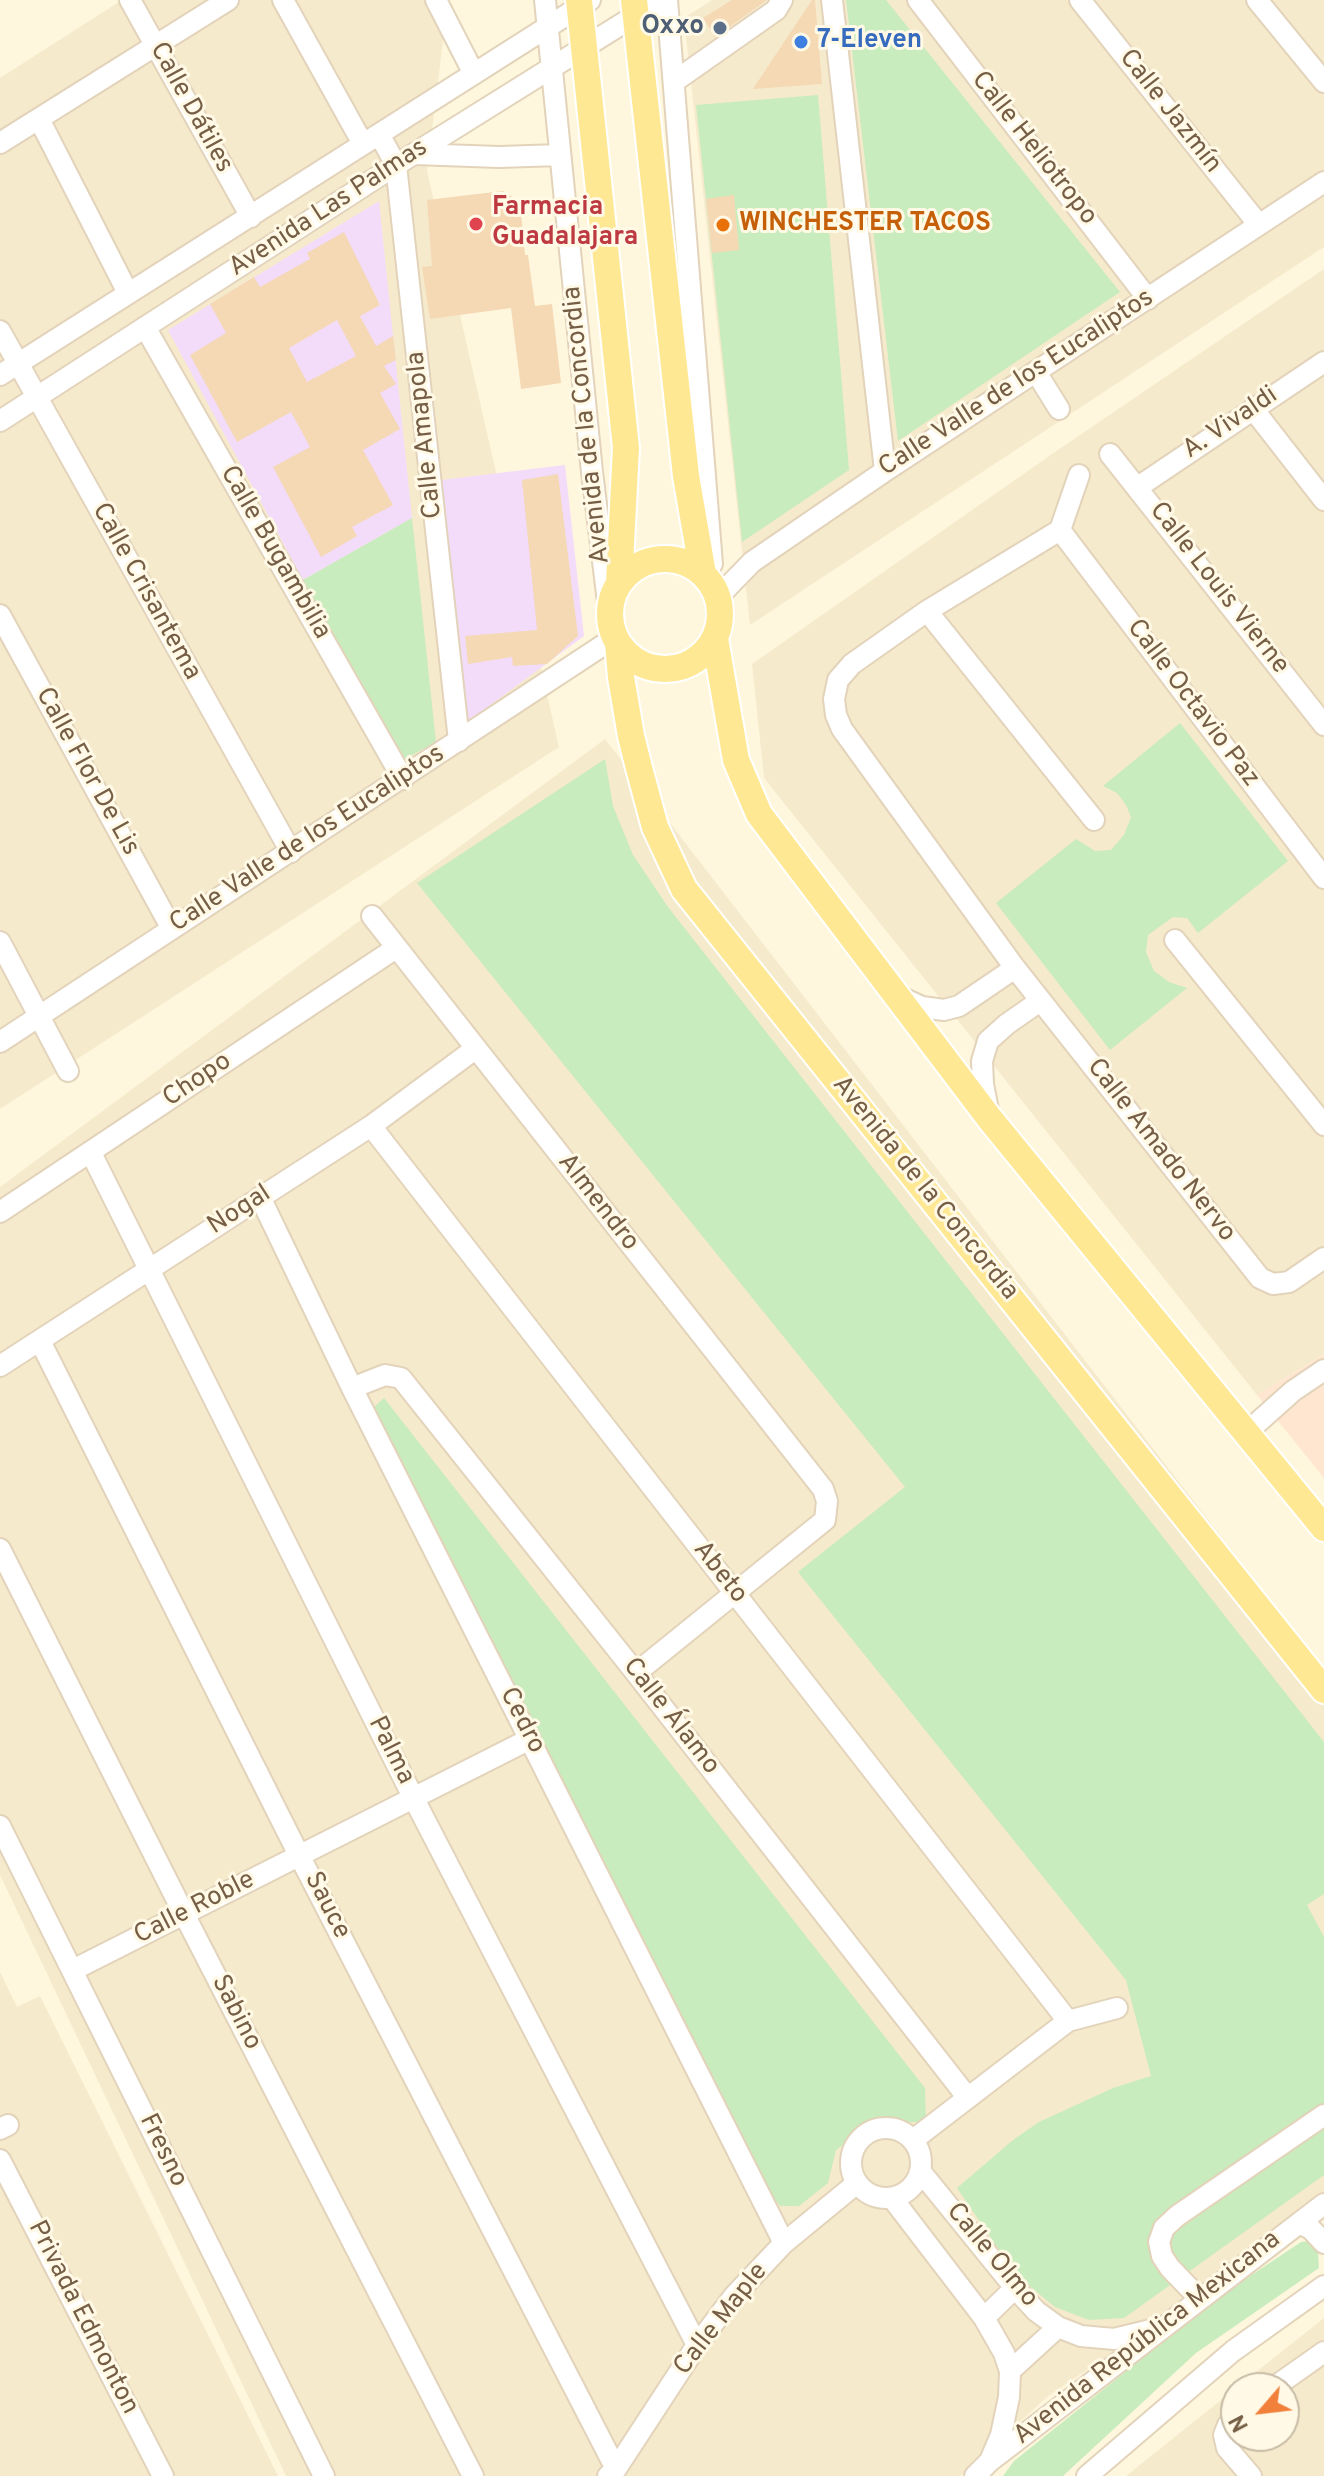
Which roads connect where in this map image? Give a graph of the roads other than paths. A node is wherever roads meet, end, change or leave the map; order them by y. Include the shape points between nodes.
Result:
1 (130, 0) edge
2 (228, 0) edge
3 (283, 0) edge
4 (436, 0) edge
5 (545, 0) edge
6 (660, 0) edge
7 (667, 0) edge
8 (782, 0) edge
9 (832, 0) edge
10 (918, 0) edge
11 (1080, 0) edge
12 (1257, 0) edge
13 (583, 2) edge
14 (635, 8) edge
15 (548, 27) junction
16 (155, 46) junction
17 (585, 47) junction
18 (552, 68) junction
19 (474, 74) junction
20 (675, 81) junction
21 (1324, 82) edge
22 (39, 119) junction
23 (371, 139) junction
24 (0, 143) edge
25 (414, 154) junction
26 (560, 155) junction
27 (396, 165) junction
28 (1324, 182) edge
29 (251, 217) junction
30 (1259, 225) junction
31 (128, 293) junction
32 (1148, 299) junction
33 (145, 327) junction
34 (0, 331) edge
35 (1324, 362) edge
36 (18, 363) junction
37 (1036, 372) junction
38 (0, 375) edge
39 (37, 397) junction
40 (1059, 409) dead end
41 (1253, 409) junction
42 (0, 421) edge
43 (1110, 454) dead end
44 (885, 471) junction
45 (1079, 475) dead end
46 (1138, 487) junction
47 (1324, 500) edge
48 (1060, 530) junction
49 (619, 582) junction
50 (712, 586) junction
51 (609, 610) junction
52 (927, 611) junction
53 (0, 615) edge
54 (715, 639) junction
55 (616, 640) junction
56 (1324, 725) edge
57 (459, 741) junction
58 (403, 779) junction
59 (1094, 820) dead end
60 (291, 852) junction
61 (1324, 878) edge
62 (372, 916) dead end
63 (172, 929) junction
64 (1175, 940) dead end
65 (0, 942) edge
66 (396, 948) junction
67 (1015, 968) junction
68 (893, 994) junction
69 (1040, 1001) junction
70 (40, 1018) junction
71 (0, 1042) edge
72 (475, 1049) junction
73 (68, 1071) dead end
74 (990, 1119) junction
75 (1324, 1125) edge
76 (371, 1126) junction
77 (91, 1153) junction
78 (260, 1197) junction
79 (0, 1212) edge
80 (1324, 1258) edge
81 (149, 1271) junction
82 (40, 1341) junction
83 (0, 1366) edge
84 (1324, 1370) edge
85 (352, 1388) junction
86 (1247, 1432) junction
87 (1322, 1519) edge
88 (0, 1549) edge
89 (736, 1594) junction
90 (636, 1673) junction
91 (1324, 1690) edge
92 (530, 1739) junction
93 (414, 1799) junction
94 (0, 1826) edge
95 (300, 1857) junction
96 (184, 1914) junction
97 (73, 1970) junction
98 (1117, 2008) dead end
99 (1068, 2021) junction
100 (968, 2098) junction
101 (1324, 2115) edge
102 (913, 2140) junction
103 (0, 2160) edge
104 (921, 2172) junction
105 (857, 2183) junction
106 (892, 2198) junction
107 (1324, 2204) edge
108 (1299, 2223) junction
109 (784, 2243) junction
110 (1324, 2243) edge
111 (1324, 2286) edge
112 (1015, 2288) junction
113 (1199, 2298) junction
114 (984, 2318) junction
115 (1058, 2327) junction
116 (1163, 2327) junction
117 (697, 2345) junction
118 (1324, 2352) edge
119 (1010, 2371) junction
120 (1296, 2372) edge
121 (1230, 2452) edge
122 (990, 2461) junction
123 (612, 2472) edge
124 (163, 2476) edge
125 (324, 2476) edge
126 (473, 2476) edge
127 (975, 2476) edge
128 (1087, 2476) edge
129 (1251, 2476) edge

1 - 16 street, Calle Dátiles
2 - 16 street
3 - 23 street, Calle Amapola
4 - 19 street
5 - 15 street, Avenida de la Concordia
6 - 14 street, Avenida Las Palmas
7 - 20 street
8 - 20 street via 776,10
9 - 44 street
10 - 32 street, Calle Heliotropo
11 - 30 street, Calle Jazmín
12 - 21 street
13 - 15 street, Avenida Las Palmas
13 - 17 main road, Avenida de la Concordia
14 - 17 street, Avenida Las Palmas
14 - 50 main road via 686,476
15 - 18 street, Avenida de la Concordia
15 - 19 street, Avenida Las Palmas
16 - 22 street
16 - 29 street, Calle Dátiles
17 - 18 street, Avenida Las Palmas
17 - 49 main road, Avenida de la Concordia via 626,448
18 - 25 street, Avenida Las Palmas
18 - 26 street, Avenida de la Concordia
19 - 23 street, Avenida Las Palmas
20 - 50 street
22 - 24 street
22 - 31 street
23 - 27 street, Calle Amapola
23 - 29 street, Avenida Las Palmas
25 - 26 street
25 - 27 street, Avenida Las Palmas
26 - 51 street, Avenida de la Concordia
27 - 33 street, Avenida Las Palmas
27 - 57 street, Calle Amapola
28 - 30 street, Calle Valle de los Eucaliptos
29 - 31 street, Avenida Las Palmas
30 - 32 street, Calle Valle de los Eucaliptos
31 - 36 street, Avenida Las Palmas
32 - 37 street, Calle Valle de los Eucaliptos
33 - 39 street, Avenida Las Palmas
33 - 58 street, Calle Bugambilia
34 - 36 street, Calle Crisantema
35 - 41 street, A. Vivaldi
36 - 38 street, Avenida Las Palmas
36 - 39 street, Calle Crisantema
37 - 40 street
37 - 44 street, Calle Valle de los Eucaliptos
39 - 42 street, Avenida Las Palmas
39 - 60 street, Calle Crisantema
41 - 46 street, A. Vivaldi
41 - 47 street
43 - 46 street, Calle Louis Vierne
44 - 50 street, Calle Valle de los Eucaliptos
45 - 48 street
46 - 56 street, Calle Louis Vierne
48 - 52 street
48 - 61 street, Calle Octavio Paz
49 - 50 main road via 650,560 669,559 688,563
49 - 51 main road
50 - 54 main road via 720,625
51 - 55 main road
52 - 59 street
52 - 67 street, Calle Amado Nervo via 852,664 838,680 836,715
53 - 63 street, Calle Flor De Lis
54 - 55 main road via 705,654 673,670 639,664
54 - 68 main road via 736,760 759,814
55 - 57 street, Calle Valle de los Eucaliptos
55 - 91 main road, Avenida de la Concordia via 631,736 655,827 684,889
57 - 58 street, Calle Valle de los Eucaliptos
58 - 60 street, Calle Valle de los Eucaliptos
60 - 63 street, Calle Valle de los Eucaliptos
62 - 66 street, Almendro
63 - 70 street, Calle Valle de los Eucaliptos
64 - 75 street
65 - 70 street
66 - 72 street, Almendro
66 - 77 street, Chopo
67 - 68 street via 975,997 944,1010
67 - 69 street, Calle Amado Nervo
68 - 74 main road
69 - 74 street via 988,1041 982,1061
69 - 80 street, Calle Amado Nervo via 1260,1278 1273,1284 1289,1282
70 - 71 street, Calle Valle de los Eucaliptos
70 - 73 street
72 - 76 street, Nogal
72 - 89 street, Almendro via 823,1489 825,1520
74 - 86 main road
76 - 78 street, Nogal
76 - 89 street, Abeto
77 - 79 street, Chopo
77 - 81 street, Palma
78 - 81 street, Nogal
78 - 85 street, Cedro
81 - 82 street, Nogal
81 - 93 street, Palma
82 - 83 street, Nogal
82 - 95 street, Sauce
84 - 86 street
85 - 90 street, Calle Álamo via 385,1375 401,1378
85 - 92 street, Cedro
86 - 87 main road
88 - 96 street, Sabino
89 - 90 street
89 - 99 street, Abeto
90 - 100 street, Calle Álamo
92 - 93 street, Calle Roble
92 - 109 street, Cedro
93 - 95 street, Calle Roble
93 - 117 street, Palma
94 - 97 street, Fresno
95 - 96 street, Calle Roble
95 - 123 street, Sauce
96 - 97 street, Calle Roble
96 - 126 street, Sabino
97 - 125 street, Fresno
98 - 99 street
99 - 100 street
100 - 102 street
101 - 113 street via 1164,2228 1162,2256
102 - 104 street
102 - 105 street via 893,2128 869,2131 853,2148
103 - 124 street, Privada Edmonton
104 - 106 street via 913,2186
104 - 112 street, Calle Olmo
105 - 106 street via 866,2193
105 - 109 street, Calle Maple
106 - 114 street, Calle Olmo
107 - 108 street, Avenida República Mexicana
108 - 110 street
108 - 113 street, Avenida República Mexicana
109 - 117 street, Calle Maple
111 - 128 street via 1233,2351
112 - 114 street
112 - 115 street, Calle Olmo
113 - 116 street, Avenida República Mexicana
114 - 119 street, Calle Olmo
115 - 116 street, Calle Olmo via 1114,2339
115 - 119 street
116 - 122 street, Avenida República Mexicana
117 - 123 street, Calle Maple
118 - 120 street
119 - 122 street, Calle Olmo via 1006,2414
121 - 129 street
122 - 127 street, Avenida República Mexicana

